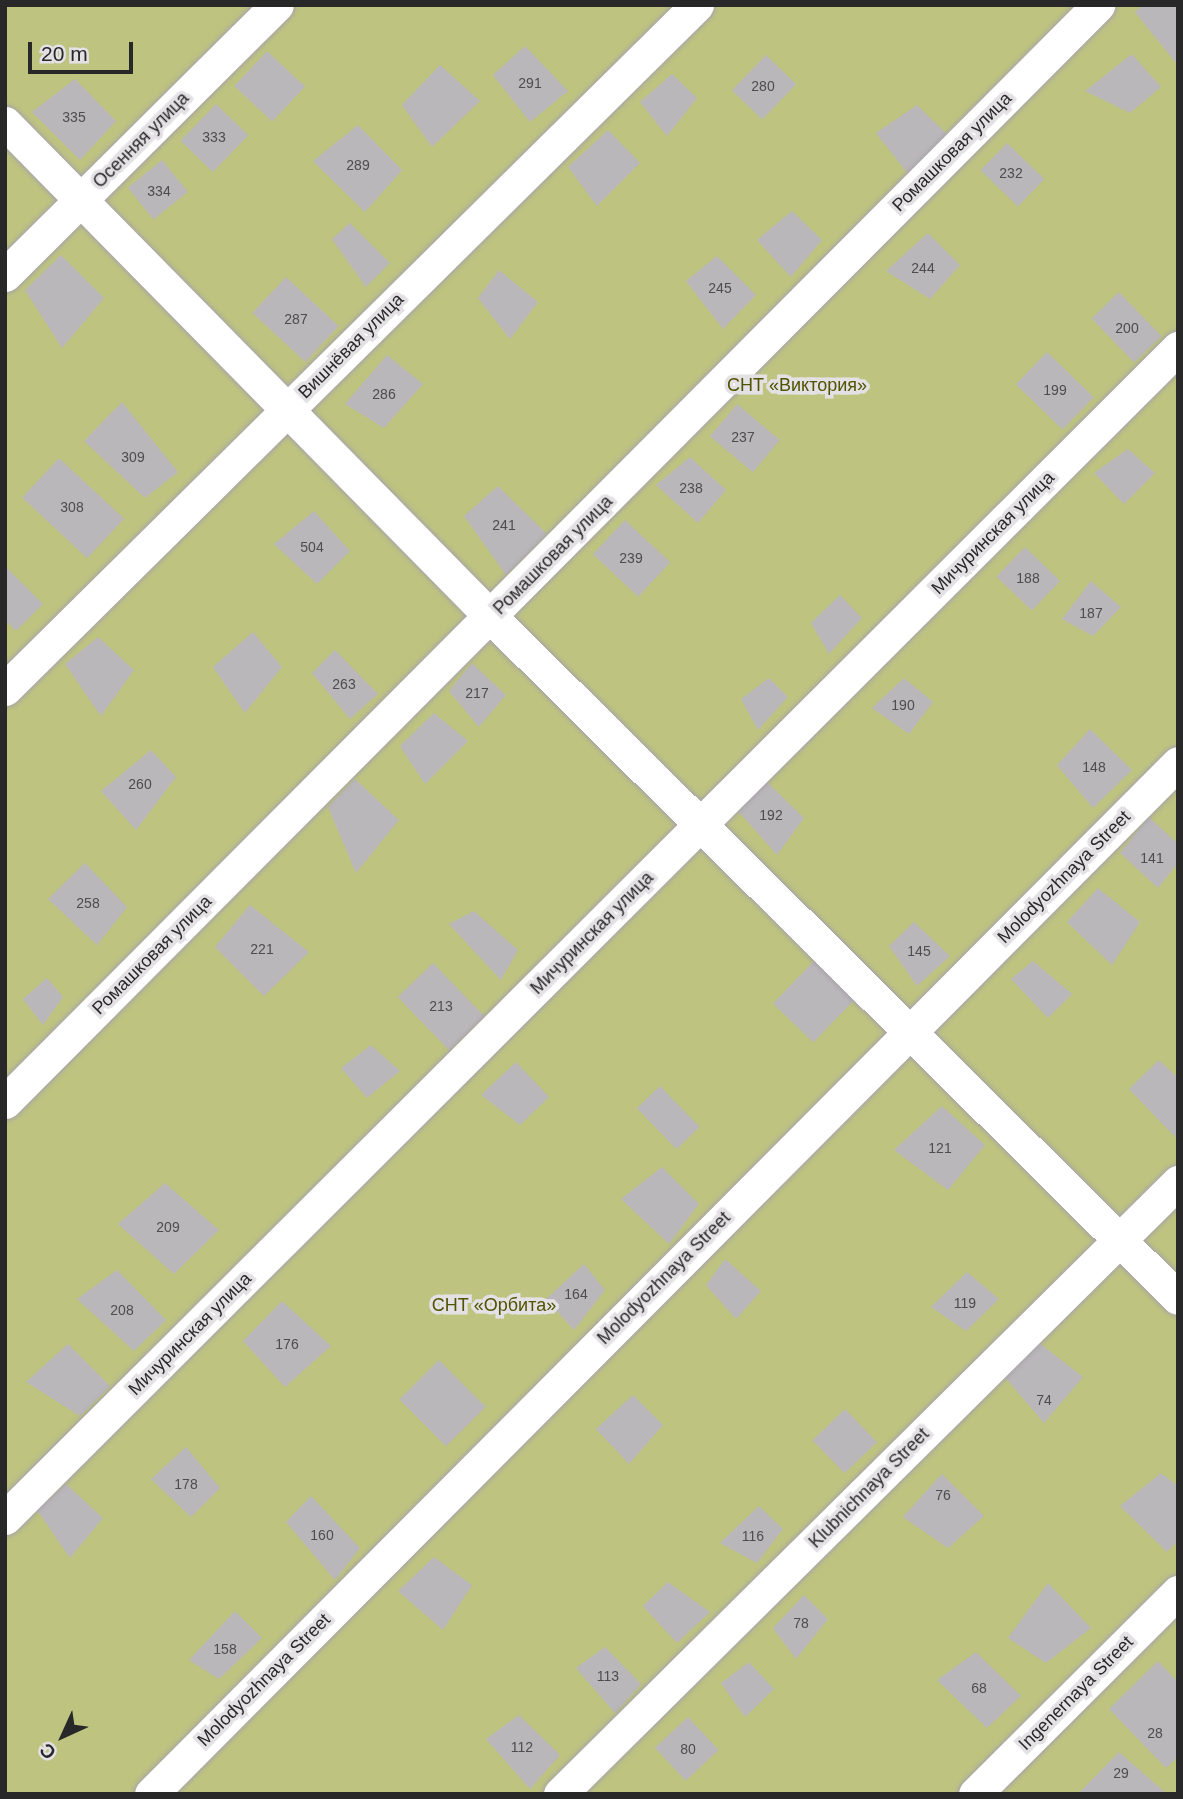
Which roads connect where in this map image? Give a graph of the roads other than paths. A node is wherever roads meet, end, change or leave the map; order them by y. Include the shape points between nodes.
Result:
1 (277, 5) edge
2 (697, 5) edge
3 (1098, 5) edge
4 (5, 123) edge
5 (81, 200) junction
6 (5, 275) edge
7 (1178, 348) edge
8 (287, 409) junction
9 (491, 617) junction
10 (5, 689) edge
11 (1178, 764) edge
12 (701, 825) junction
13 (911, 1029) junction
14 (5, 1102) edge
15 (1178, 1182) edge
16 (1119, 1241) junction
17 (1178, 1298) edge
18 (5, 1518) edge
19 (1178, 1591) edge
20 (150, 1794) edge
21 (560, 1794) edge
22 (975, 1794) edge

1 - 5 street, Осенняя улица
2 - 8 street, Вишнёвая улица
3 - 9 street, Ромашковая улица
4 - 5 street
5 - 6 street, Осенняя улица
5 - 8 street
7 - 12 street, Мичуринская улица
8 - 9 street
8 - 10 street, Вишнёвая улица
9 - 12 street
9 - 14 street, Ромашковая улица
11 - 13 street, Molodyozhnaya Street
12 - 13 street
12 - 18 street, Мичуринская улица
13 - 16 street
13 - 20 street, Molodyozhnaya Street
15 - 16 street, Klubnichnaya Street
16 - 17 street
16 - 21 street, Klubnichnaya Street
19 - 22 street, Ingenernaya Street

